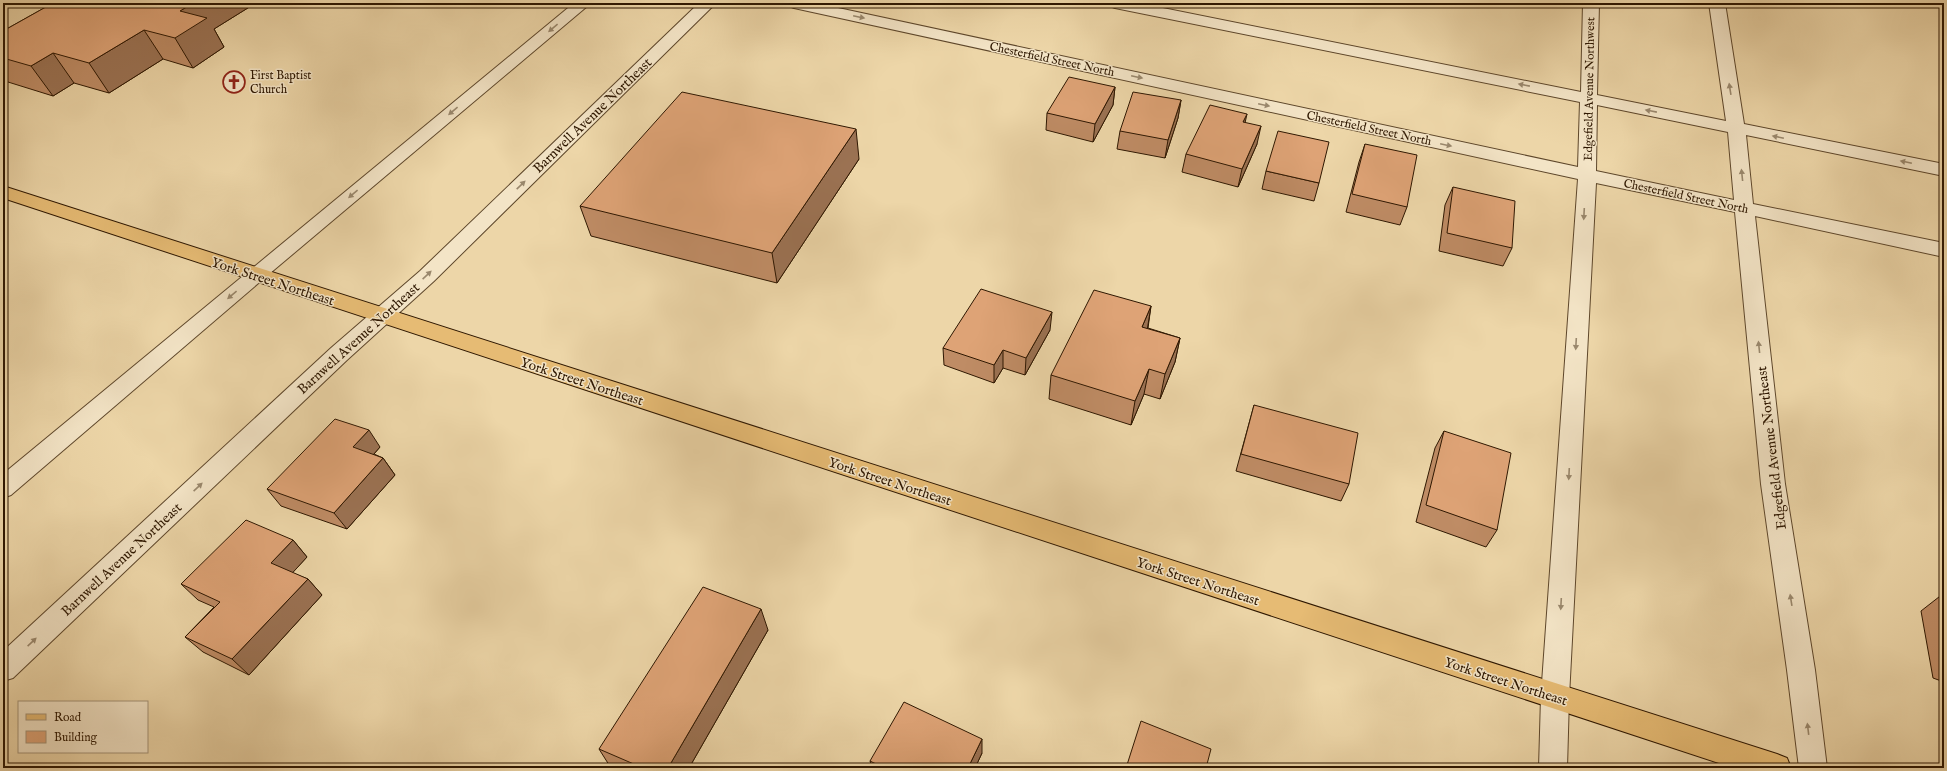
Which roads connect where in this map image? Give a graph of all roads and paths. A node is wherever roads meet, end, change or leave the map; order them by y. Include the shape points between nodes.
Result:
1 (583, 3) edge
2 (708, 3) edge
3 (794, 3) edge
4 (1115, 3) edge
5 (1591, 3) edge
6 (1717, 3) edge
7 (1588, 98) junction
8 (1736, 128) junction
9 (1944, 170) edge
10 (1587, 175) junction
11 (3, 192) edge
12 (1745, 208) junction
13 (1944, 250) edge
14 (256, 275) junction
15 (381, 316) junction
16 (3, 488) edge
17 (3, 669) edge
18 (1555, 697) junction
19 (1553, 768) edge
20 (1777, 768) edge
21 (1813, 768) edge

1 -> 14 street
15 -> 2 street, Barnwell Avenue Northeast via 427,276
3 -> 10 street, Chesterfield Street North
7 -> 4 street
5 - 7 street, Edgefield Avenue Northwest
8 -> 6 street
8 -> 7 street
7 - 10 street, Edgefield Avenue Northwest
9 -> 8 street
12 -> 8 street, Edgefield Avenue Northeast
10 - 12 street, Chesterfield Street North
10 -> 18 street
11 - 14 main road, York Street Northeast
12 - 13 street, Chesterfield Street North
21 -> 12 street, Edgefield Avenue Northeast via 1802,670 1773,484
14 - 15 main road, York Street Northeast
14 -> 16 street
17 -> 15 street, Barnwell Avenue Northeast
15 - 18 main road, York Street Northeast
18 - 19 street
18 - 20 main road, York Street Northeast

